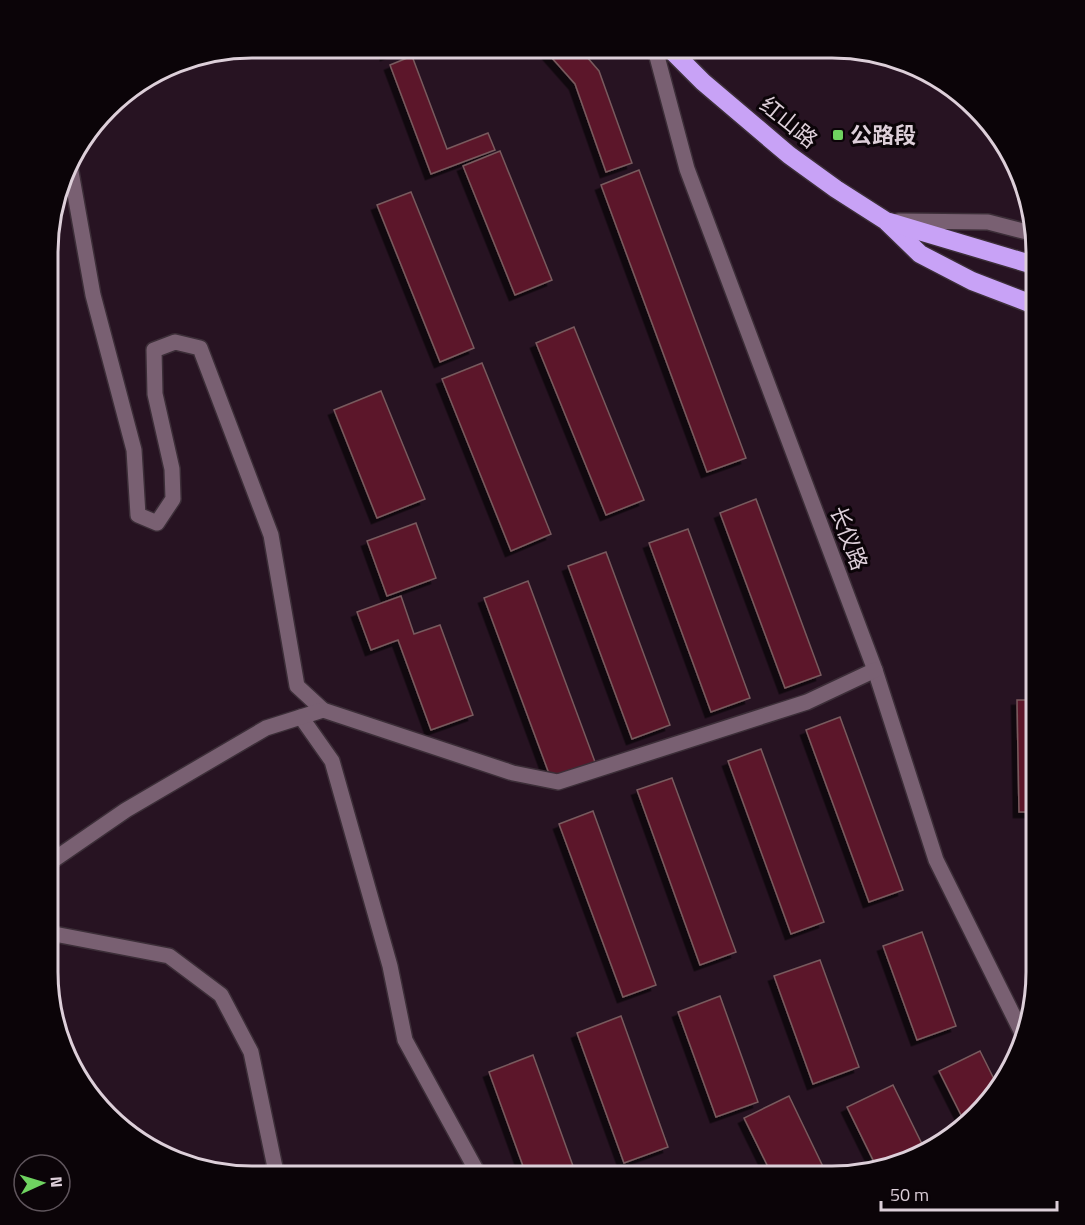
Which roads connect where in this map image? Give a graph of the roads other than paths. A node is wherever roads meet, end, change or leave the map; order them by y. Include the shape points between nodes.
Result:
1 (657, 58) edge
2 (679, 58) edge
3 (72, 180) edge
4 (886, 221) junction
5 (1025, 231) edge
6 (1026, 263) edge
7 (1026, 302) edge
8 (875, 670) junction
9 (323, 710) junction
10 (301, 717) junction
11 (59, 856) edge
12 (59, 935) edge
13 (1019, 1027) edge
14 (276, 1166) edge
15 (474, 1166) edge

1 - 8 street, 长仪路 via 687,169
2 - 4 highway, 红山路 via 789,155
3 - 9 street via 93,295 134,450 138,515 157,522 173,499 172,469 155,394 154,350 175,342 200,348 271,535 297,686
4 - 5 street via 988,222
4 - 6 highway, 红山路
4 - 7 highway, 红山路 via 920,254 972,281
8 - 9 street via 807,702 558,782 513,773
8 - 13 street, 长仪路 via 936,860
9 - 10 street
10 - 11 street via 266,728 126,810
10 - 15 street via 332,761 390,966 405,1040
12 - 14 street via 169,956 221,995 251,1052

